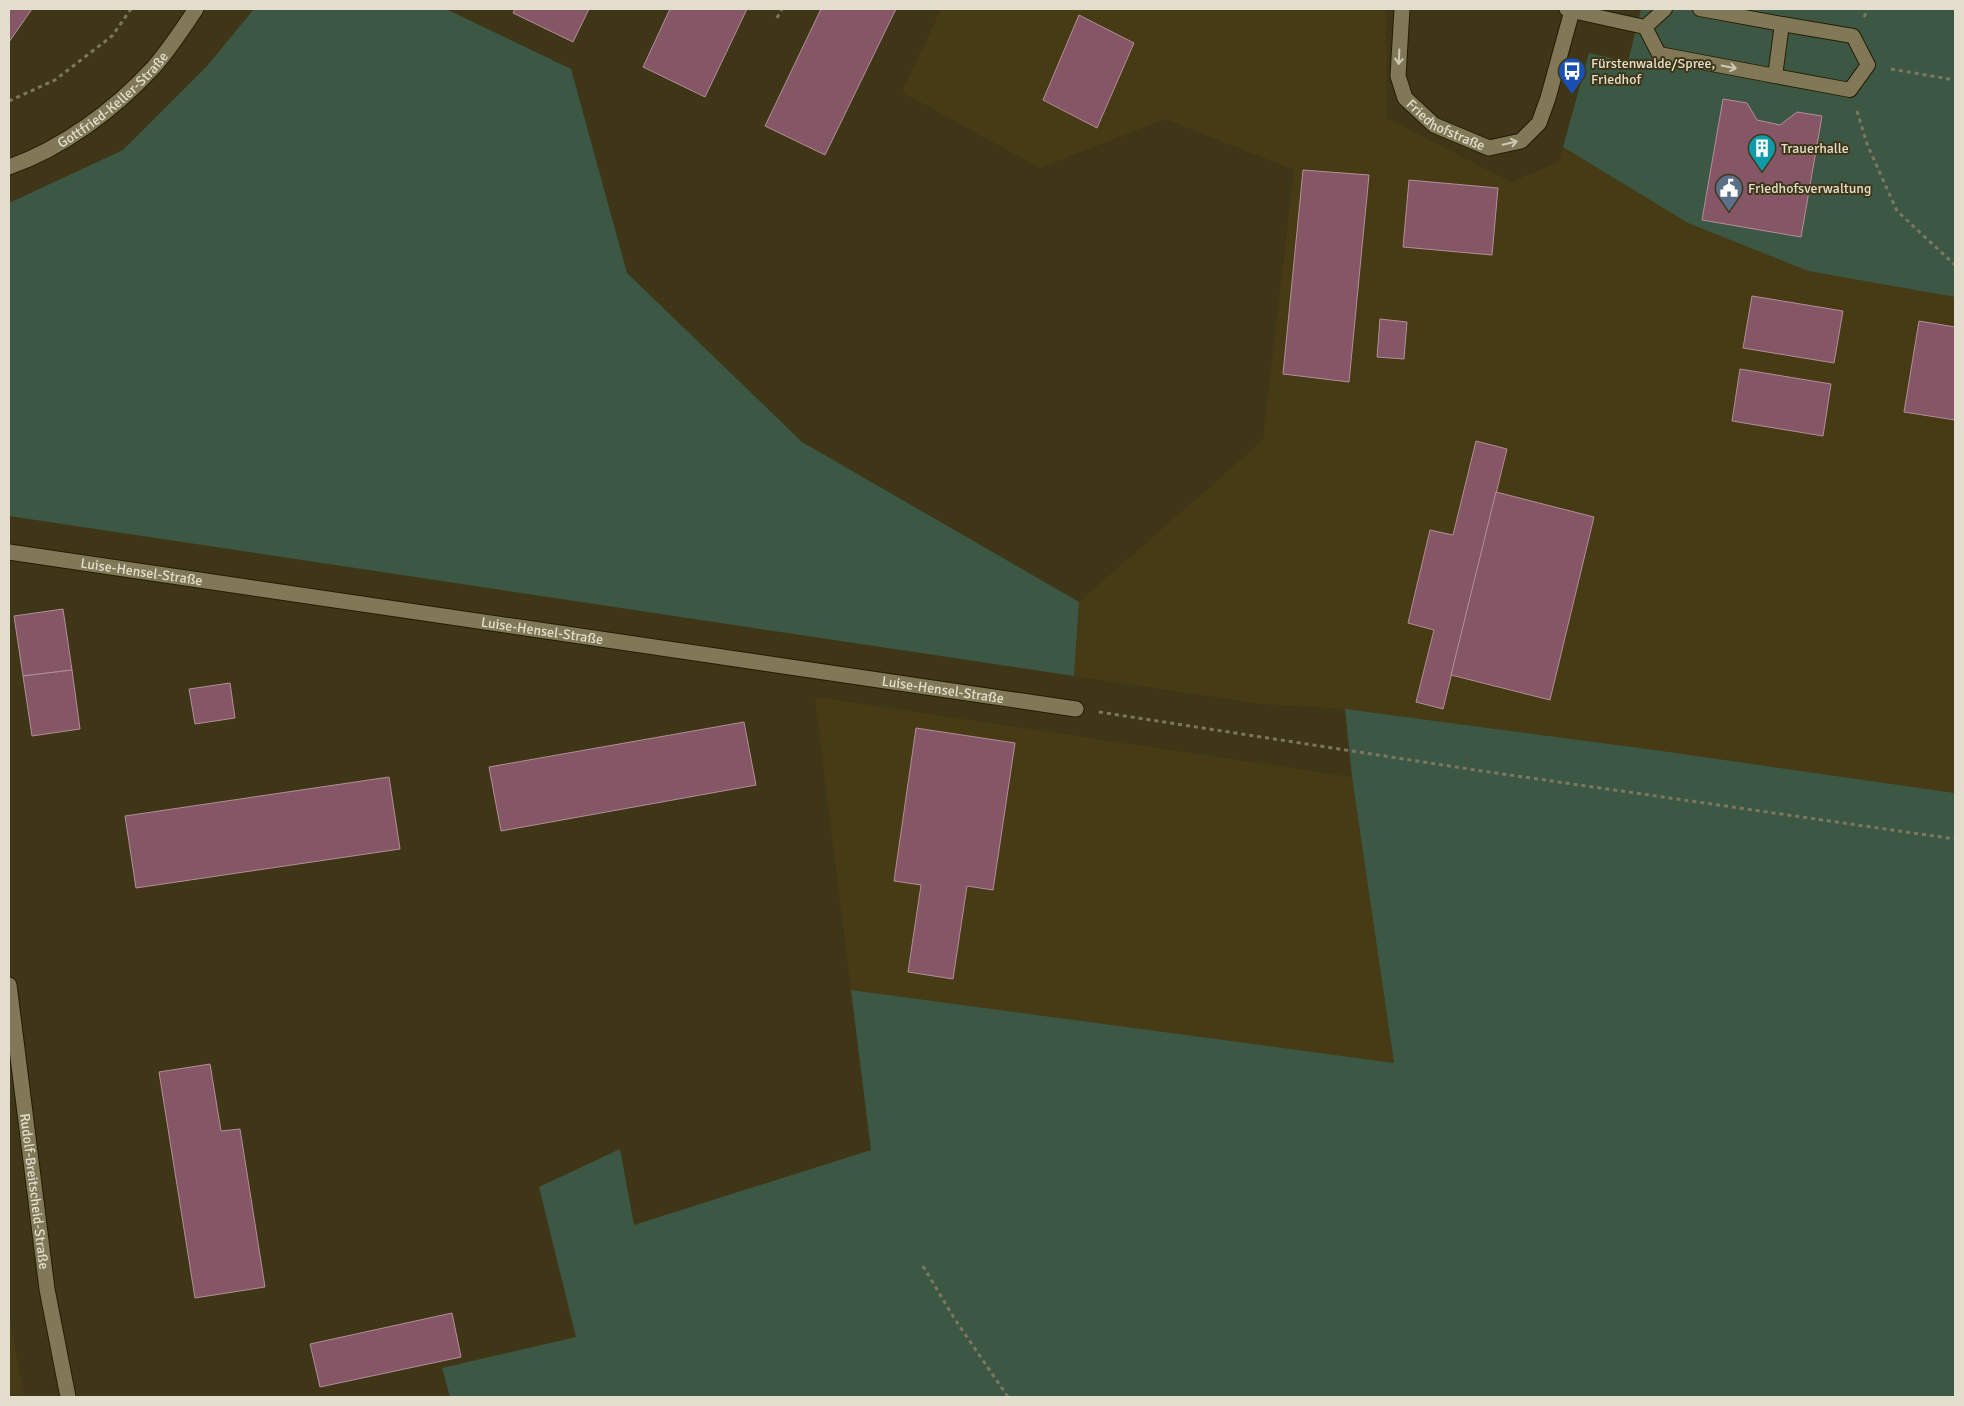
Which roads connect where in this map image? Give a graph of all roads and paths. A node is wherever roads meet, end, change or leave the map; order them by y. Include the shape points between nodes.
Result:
1 (131, 9) edge
2 (196, 9) edge
3 (782, 9) edge
4 (1402, 9) edge
5 (1665, 9) edge
6 (1700, 9) edge
7 (1569, 10) edge
8 (778, 18) dead end
9 (1782, 24) junction
10 (1645, 27) junction
11 (1868, 65) junction
12 (1775, 76) junction
13 (1955, 80) edge
14 (1850, 90) junction
15 (9, 101) edge
16 (9, 167) edge
17 (1955, 265) edge
18 (9, 552) edge
19 (1076, 709) joint
20 (1955, 839) edge
21 (9, 985) edge
22 (9, 988) edge
23 (922, 1266) dead end
24 (68, 1397) edge
25 (1008, 1397) edge

1 - 15 path via 112,36 55,80
2 - 16 street, Gottfried-Keller-Straße via 154,66 120,100 70,137
3 - 8 path
4 -> 7 street, Friedhofstraße via 1398,76 1405,98 1434,125 1489,148 1521,141 1539,123
5 - 10 lane
6 - 9 lane
7 - 10 lane
9 - 11 lane via 1853,36
9 - 12 lane
10 -> 12 lane via 1659,54
11 - 13 path
11 - 14 lane
12 - 14 lane
14 - 17 path via 1867,144 1897,211
18 - 19 street, Luise-Hensel-Straße
19 - 20 path
21 - 22 street, Rudolf-Breitscheid-Straße
22 - 24 street, Rudolf-Breitscheid-Straße via 47,1289
23 - 25 path

